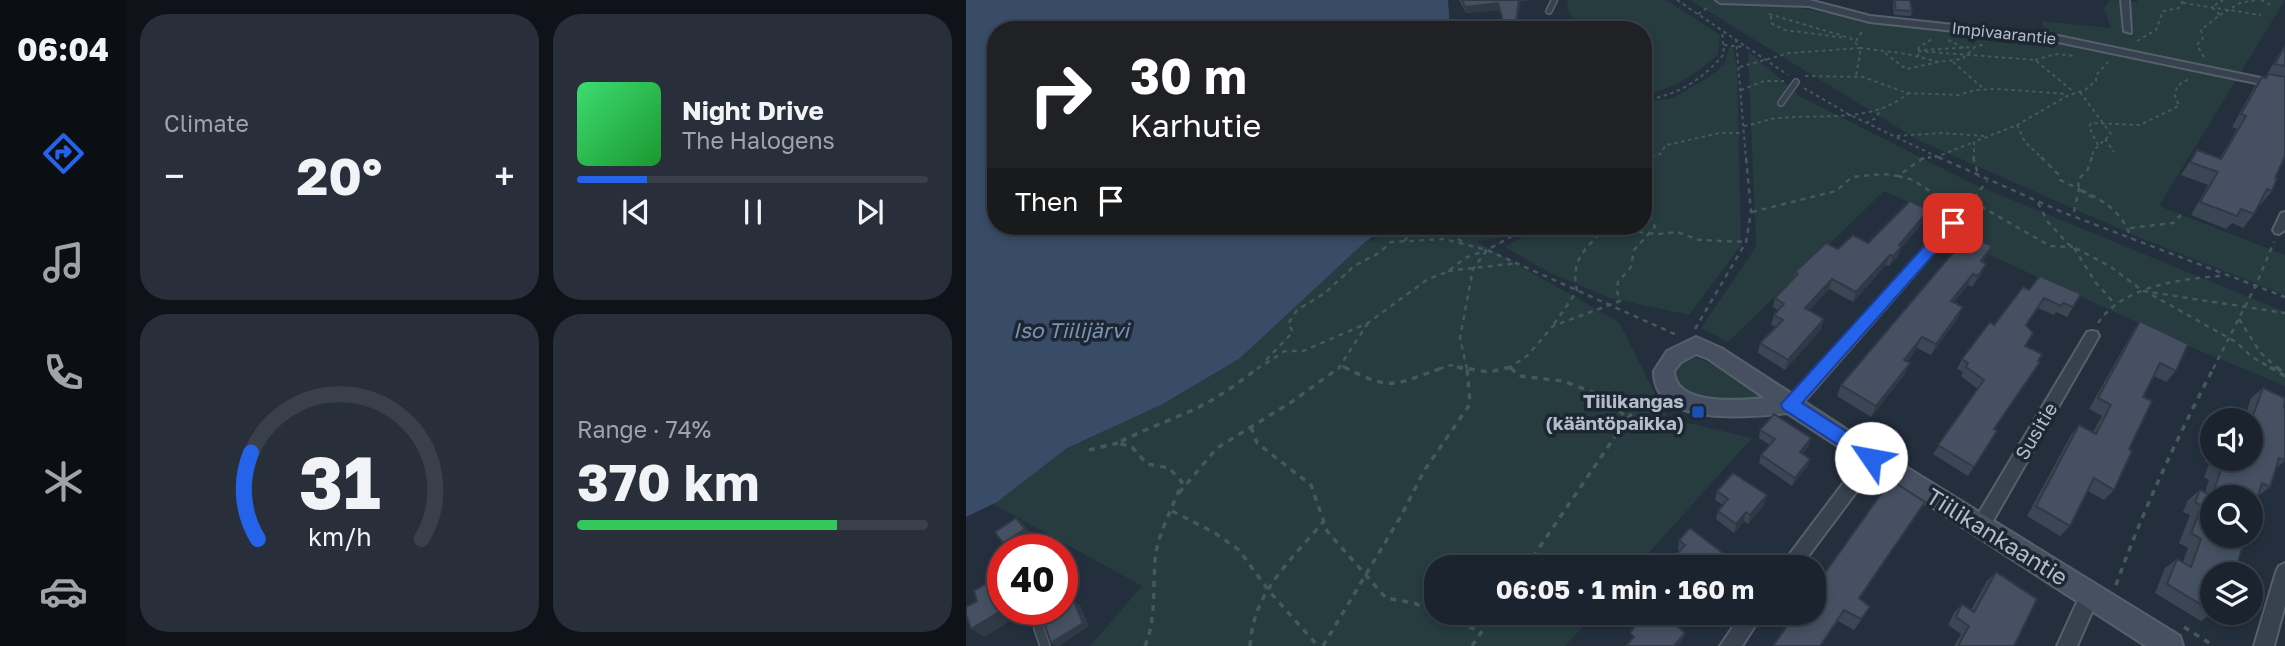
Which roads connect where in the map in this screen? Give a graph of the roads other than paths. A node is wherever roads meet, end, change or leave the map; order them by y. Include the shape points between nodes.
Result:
1 (1720, 0) edge
2 (2125, 0) edge
3 (1554, 1) edge
4 (1745, 1) edge
5 (1549, 11) dead end
6 (2128, 31) dead end
7 (1791, 78) road end
8 (2285, 86) edge
9 (1781, 103) dead end
10 (2285, 216) edge
11 (1953, 223) road end
12 (2279, 230) road end
13 (2092, 336) road end
14 (1789, 404) junction
15 (1871, 458) junction
16 (1980, 527) junction
17 (1798, 555) edge
18 (2285, 572) edge
19 (2090, 596) junction
20 (1745, 625) edge
21 (1039, 628) dead end
22 (1045, 646) edge
23 (1730, 646) edge
24 (2067, 646) edge
25 (2170, 646) edge
26 (2264, 646) edge

1 - 4 street, Impivaarantie
2 - 6 street
3 - 5 lane
4 - 8 street, Impivaarantie via 1809,3 1862,17 2059,39
7 - 9 lane
10 - 12 street
11 - 14 street
13 - 16 street, Susitie
14 - 14 street, Tiilikankaantie via 1692,343 1664,367 1671,392 1689,402 1726,410
14 - 15 street, Tiilikankaantie
15 - 16 street, Tiilikankaantie
15 - 17 street
16 - 19 street, Tiilikankaantie
18 - 26 street
19 - 24 street
19 - 25 street, Tiilikankaantie
20 - 23 street
21 - 22 lane

